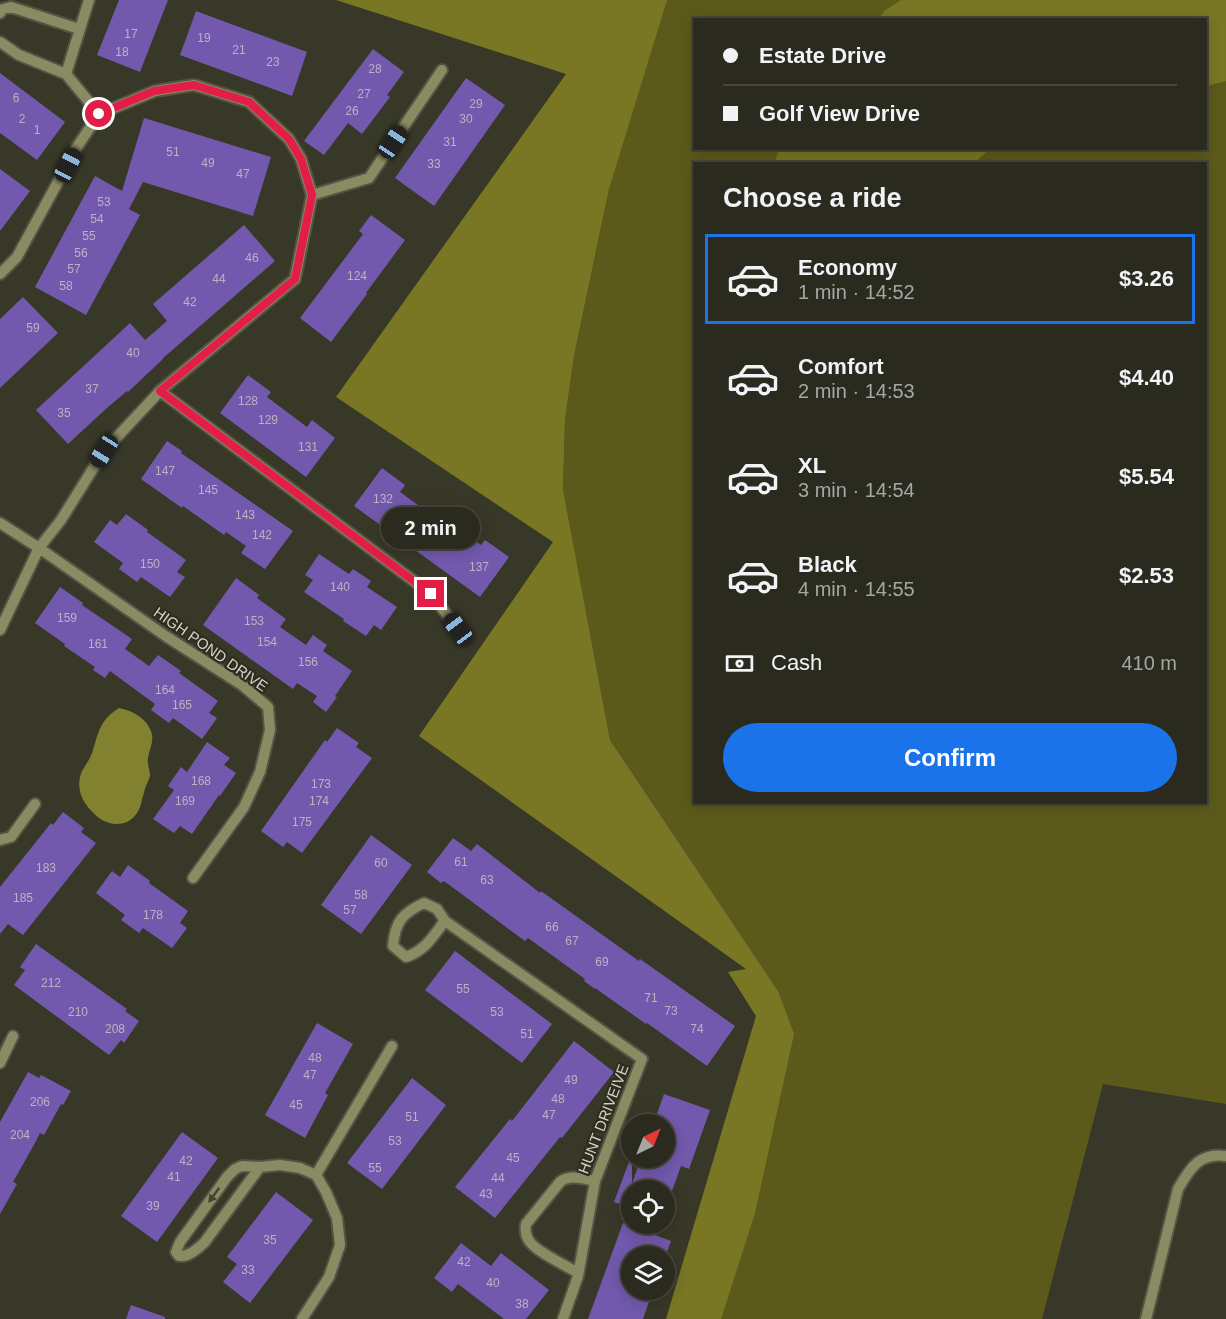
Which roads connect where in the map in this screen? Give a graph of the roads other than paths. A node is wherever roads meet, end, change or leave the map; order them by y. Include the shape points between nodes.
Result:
1 (89, 0) edge
2 (0, 13) edge
3 (79, 29) junction
4 (0, 42) edge
5 (442, 70) dead end
6 (66, 74) junction
7 (99, 114) junction
8 (312, 195) junction
9 (0, 274) edge
10 (160, 391) junction
11 (0, 523) edge
12 (39, 548) junction
13 (458, 629) dead end
14 (0, 630) edge
15 (35, 804) dead end
16 (0, 840) edge
17 (193, 878) dead end
18 (445, 921) junction
19 (13, 1036) dead end
20 (392, 1046) dead end
21 (0, 1063) edge
22 (1226, 1156) edge
23 (260, 1167) junction
24 (316, 1175) junction
25 (595, 1181) junction
26 (578, 1273) junction
27 (302, 1319) edge
28 (564, 1319) edge
29 (1146, 1319) edge

1 - 3 street
2 - 3 street via 11,7
3 - 6 street
4 - 6 street via 19,55
5 - 8 street via 369,178
6 - 7 street
7 - 8 street via 154,91 194,85 249,102 289,139 301,159
7 - 9 street via 17,257
8 - 10 street via 295,279
10 - 12 street via 104,451
10 - 13 street via 431,594
11 - 12 street
12 - 14 street
12 - 17 street, HIGH POND DRIVE via 268,707 270,730 260,772 244,807
15 - 16 street via 11,837
18 - 18 street, HUNT DRIVEIVE via 438,909 424,903 407,911 394,931 393,946 406,957 416,953
18 - 25 street, HUNT DRIVEIVE via 642,1059
19 - 21 street
20 - 24 street
22 - 29 street via 1215,1154 1198,1161 1178,1189
23 -> 23 street via 242,1166 227,1177 176,1248 176,1254 184,1257 204,1243
23 - 24 street via 280,1165
24 - 27 street via 336,1218 340,1245 329,1277
25 - 26 street, HUNT DRIVEIVE
25 - 26 street via 565,1178 526,1224 525,1232 536,1248
26 - 28 street, HUNT DRIVEIVE

